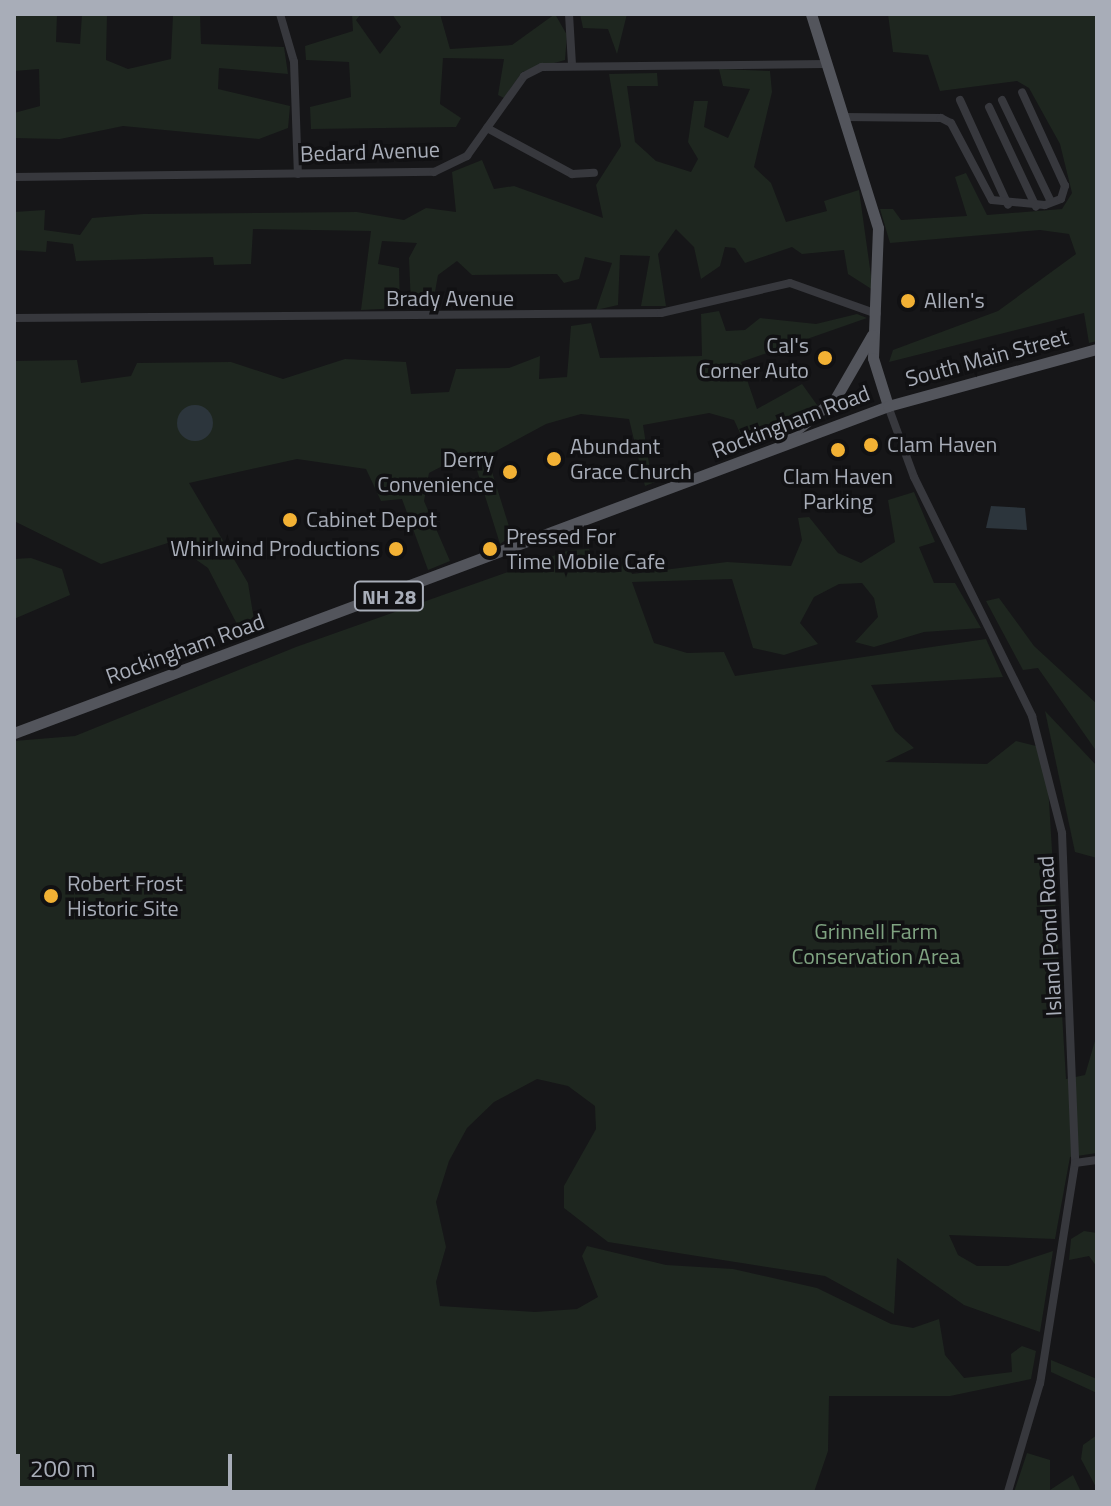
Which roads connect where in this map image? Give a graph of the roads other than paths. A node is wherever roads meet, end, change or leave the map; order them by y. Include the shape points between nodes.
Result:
1 (280, 14) edge
2 (569, 14) edge
3 (811, 14) edge
4 (825, 64) junction
5 (572, 65) junction
6 (1022, 92) dead end
7 (960, 100) dead end
8 (1002, 100) dead end
9 (989, 107) dead end
10 (843, 117) junction
11 (487, 128) junction
12 (594, 173) dead end
13 (298, 174) junction
14 (14, 177) edge
15 (1051, 202) junction
16 (1008, 205) junction
17 (1036, 207) junction
18 (877, 314) junction
19 (14, 318) edge
20 (874, 331) junction
21 (1097, 349) edge
22 (888, 406) junction
23 (762, 453) junction
24 (14, 733) edge
25 (1097, 1160) edge
26 (1075, 1163) junction
27 (1008, 1492) edge

1 - 13 street via 294,62
2 - 5 street
3 - 4 main road, Rockingham Road / NH 28
4 - 5 street, Bedard Avenue
4 - 10 main road, Rockingham Road / NH 28
5 - 11 street, Bedard Avenue via 524,76
6 - 15 street via 1065,186
7 - 16 street
8 - 15 street
9 - 17 street
10 - 16 street via 941,118 951,123 992,200
10 - 18 main road, Rockingham Road / NH 28 via 878,228
11 - 12 street via 572,174
11 - 13 street, Bedard Avenue via 467,156 445,170
13 - 14 street, Bedard Avenue
15 - 17 street
16 - 17 street
18 - 19 street, Brady Avenue via 790,283 661,313
18 - 20 main road, Rockingham Road / NH 28
20 - 22 main road, Rockingham Road / NH 28 via 875,368
20 - 23 main road, NH 28 via 831,404
21 - 22 main road, South Main Street
22 - 23 main road, Rockingham Road / NH 28
22 - 26 street, Island Pond Road via 918,486 1016,679 1052,776 1065,861
23 - 24 main road, Rockingham Road / NH 28
25 - 26 street
26 - 27 street, Island Pond Road via 1040,1383

